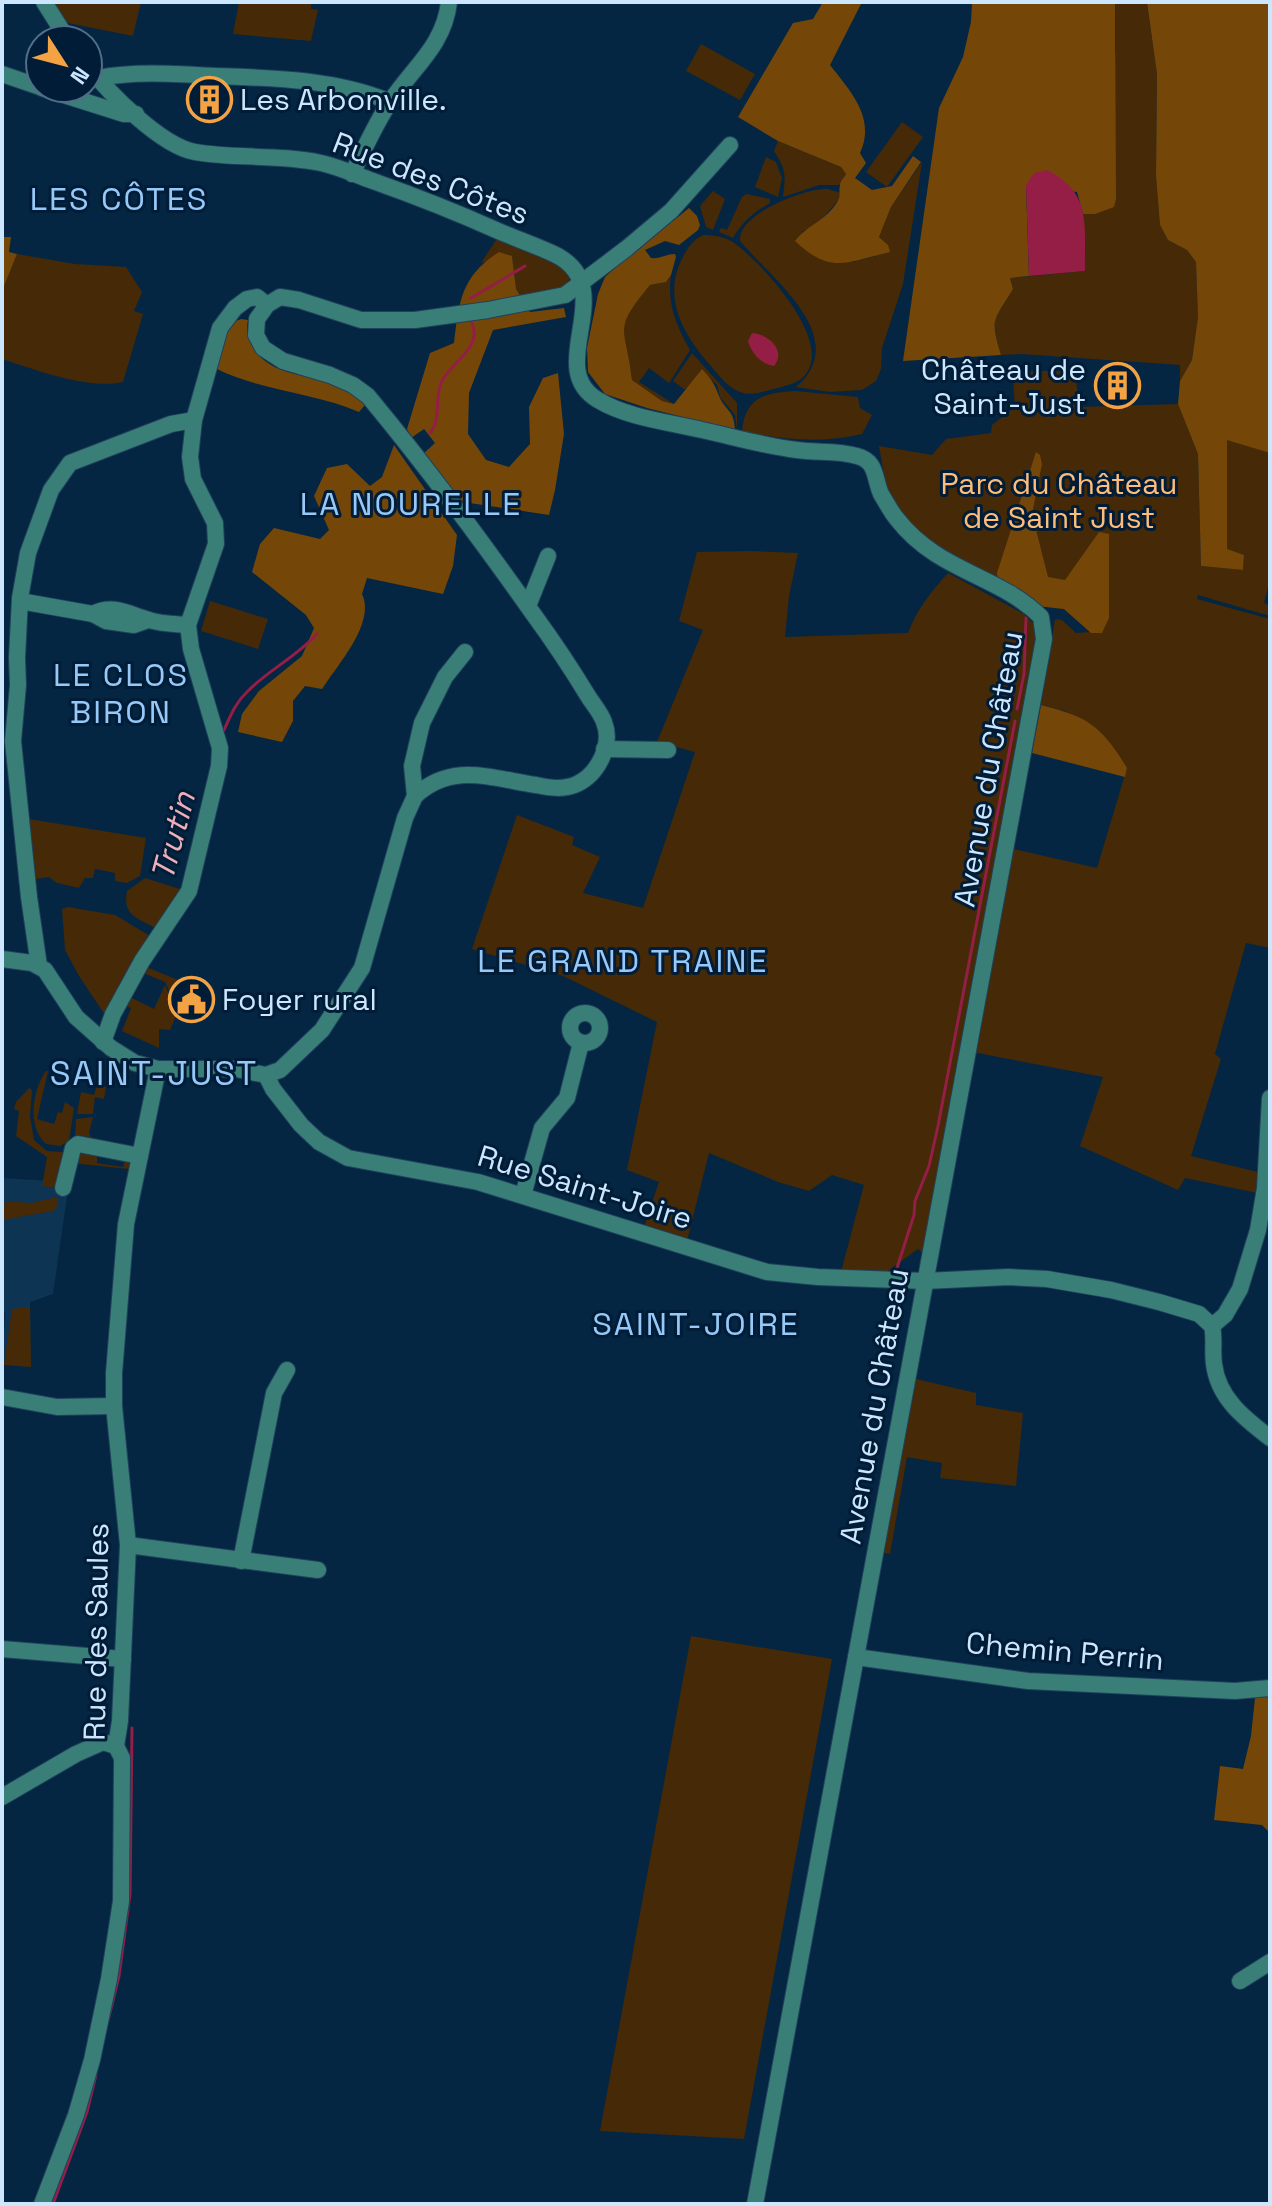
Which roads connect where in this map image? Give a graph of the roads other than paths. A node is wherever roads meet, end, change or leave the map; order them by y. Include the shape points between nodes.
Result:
1 (44, 2) edge
2 (449, 2) edge
3 (58, 24) edge
4 (104, 73) edge
5 (2, 74) edge
6 (24, 82) edge
7 (104, 83) edge
8 (390, 102) junction
9 (91, 104) edge
10 (136, 114) junction
11 (730, 145) dead end
12 (352, 174) junction
13 (580, 282) junction
14 (267, 305) junction
15 (194, 420) junction
16 (548, 556) dead end
17 (20, 601) junction
18 (528, 606) junction
19 (188, 625) junction
20 (465, 652) dead end
21 (604, 749) junction
22 (668, 750) dead end
23 (415, 796) junction
24 (2, 959) edge
25 (39, 966) junction
26 (103, 1042) junction
27 (581, 1043) dead end
28 (158, 1069) junction
29 (266, 1075) junction
30 (1270, 1098) edge
31 (140, 1156) junction
32 (63, 1188) dead end
33 (523, 1195) junction
34 (925, 1281) junction
35 (1212, 1326) junction
36 (287, 1370) dead end
37 (2, 1397) edge
38 (114, 1406) junction
39 (1270, 1438) edge
40 (128, 1545) junction
41 (241, 1561) junction
42 (318, 1570) dead end
43 (2, 1649) edge
44 (856, 1657) junction
45 (123, 1659) junction
46 (1270, 1688) edge
47 (116, 1746) junction
48 (2, 1797) edge
49 (1270, 1962) edge
50 (1240, 1981) dead end
51 (42, 2204) edge
52 (755, 2204) edge

1 - 3 street
2 - 8 street via 439,40
4 - 8 street via 306,82
5 - 6 street
7 - 10 street, Rue des Côtes
8 - 12 street
9 - 10 street
10 - 12 street, Rue des Côtes via 160,135 195,152 322,163
11 - 13 street via 671,211
12 - 13 street, Rue des Côtes via 467,216 558,257 580,274
13 - 14 street via 565,295 415,320 361,320 280,297
13 - 34 street, Avenue du Château via 585,294 577,373 595,399 760,445 861,456 875,471 896,518 918,543 1041,617 1044,639
14 - 15 street via 257,297 247,299 220,328
14 - 18 street via 257,319 256,335 263,348 368,396
15 - 17 street via 70,463 51,490 28,553
15 - 19 street via 193,479 215,523 216,544
16 - 18 street
17 - 19 street via 106,621
17 - 25 street via 13,741
18 - 21 street via 604,722
19 - 26 street via 220,748 219,766 189,891 142,961
20 - 23 street via 445,677 422,723 412,766
21 - 22 street
21 - 23 street via 591,775 576,785 555,789 447,776
23 - 29 street via 362,968 322,1030 280,1070
24 - 25 street
25 - 26 street via 71,1012
26 - 28 street via 135,1063
27 - 33 street via 567,1098 542,1128
28 - 29 street via 236,1069
28 - 31 street, Rue des Saules
29 - 33 street, Rue Saint-Joire via 301,1125 348,1158
30 - 35 street via 1258,1230 1240,1289
31 - 32 street via 78,1144
31 - 38 street, Rue des Saules via 126,1224
33 - 34 street, Rue Saint-Joire via 767,1272
34 - 35 street, Rue Saint-Joire via 1047,1279 1199,1314
34 - 44 street, Avenue du Château
35 - 39 street via 1216,1377 1223,1394
36 - 41 street via 274,1393
37 - 38 street via 57,1407
38 - 40 street, Rue des Saules
40 - 41 street
40 - 45 street, Rue des Saules
41 - 42 street
43 - 45 street
44 - 46 street, Chemin Perrin via 1028,1681 1235,1691
44 - 52 street, Avenue du Château
45 - 47 street, Rue des Saules
47 - 48 street via 103,1742 76,1754
47 - 51 street, Rue des Saules via 122,1758 121,1901 109,1979 76,2115
49 - 50 street

